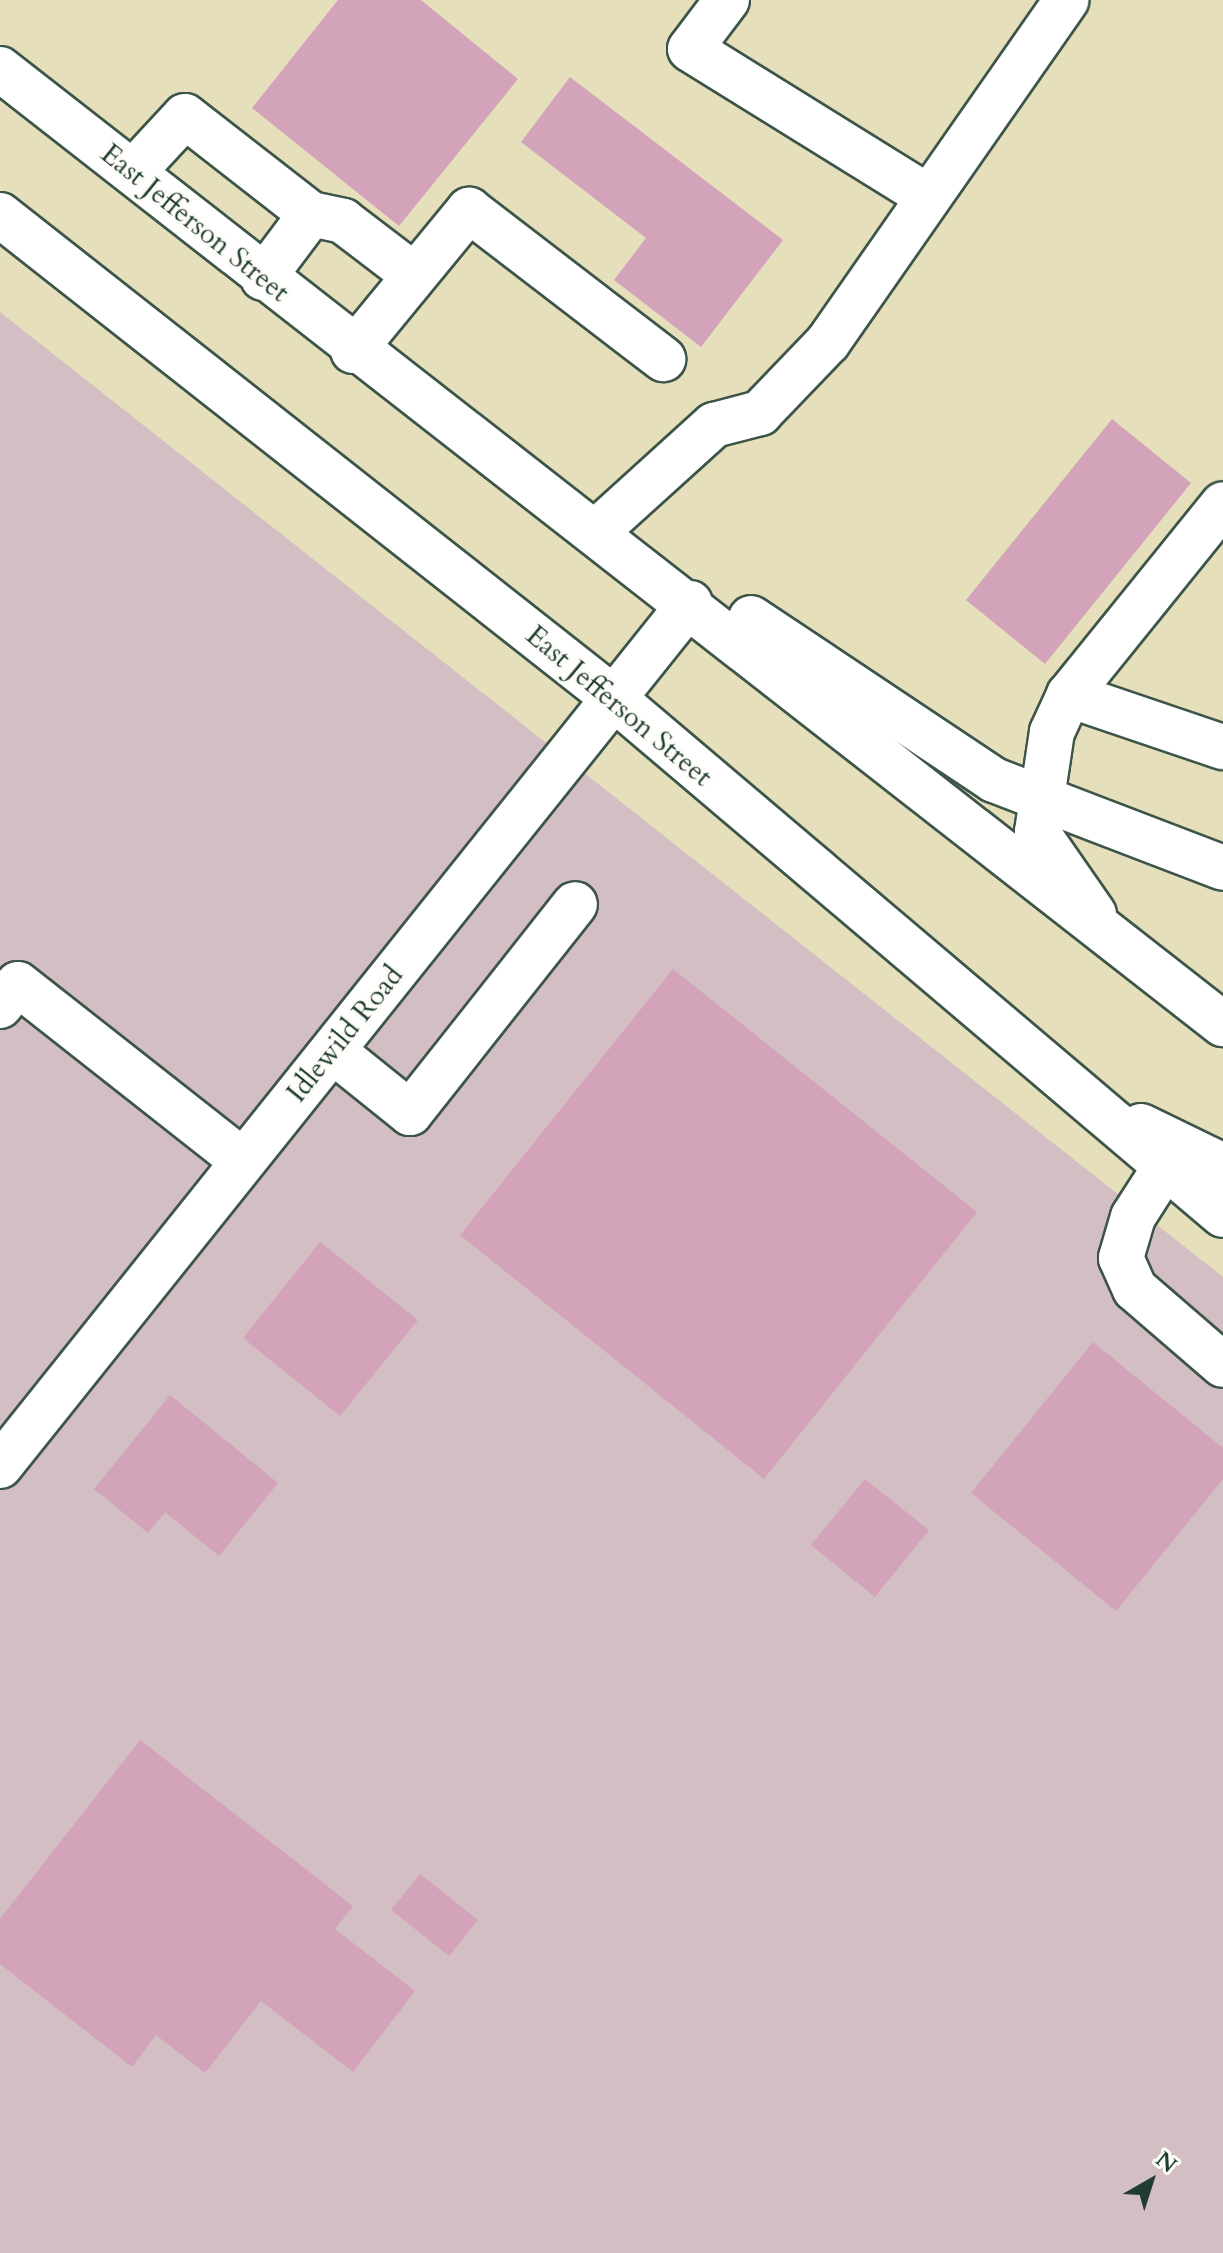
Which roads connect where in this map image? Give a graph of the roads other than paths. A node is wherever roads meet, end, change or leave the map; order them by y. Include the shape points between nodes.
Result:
1 (727, 0) edge
2 (1067, 0) edge
3 (0, 69) edge
4 (133, 172) junction
5 (929, 197) junction
6 (311, 214) junction
7 (0, 215) edge
8 (414, 275) junction
9 (263, 278) junction
10 (353, 351) junction
11 (663, 359) dead end
12 (1223, 504) edge
13 (597, 531) junction
14 (644, 566) junction
15 (690, 603) junction
16 (1069, 695) junction
17 (611, 696) junction
18 (1223, 747) edge
19 (1038, 797) junction
20 (1223, 868) edge
21 (575, 904) dead end
22 (1125, 949) junction
23 (6, 990) edge
24 (1223, 1024) edge
25 (333, 1051) junction
26 (1078, 1095) junction
27 (243, 1161) junction
28 (1223, 1166) edge
29 (1165, 1167) junction
30 (1223, 1215) edge
31 (1223, 1365) edge
32 (1, 1461) edge

1 - 5 main road via 690,49
2 - 5 main road
3 - 4 main road, East Jefferson Street
4 - 6 main road via 185,116
4 - 9 main road, East Jefferson Street
5 - 13 main road via 828,342 760,413 714,425
6 - 8 main road via 343,221
6 - 9 main road
7 - 17 main road, East Jefferson Street
8 - 10 main road
8 - 11 main road via 469,210
9 - 10 main road, East Jefferson Street
10 - 13 main road, East Jefferson Street
12 - 16 main road
13 - 14 main road, East Jefferson Street
14 - 15 main road, East Jefferson Street
14 - 19 main road via 711,590 994,780
15 - 17 main road, Idlewild Road
15 - 22 main road, East Jefferson Street
16 - 18 main road
16 - 19 main road via 1052,732
17 - 25 main road, Idlewild Road
17 - 26 main road, East Jefferson Street
19 - 20 main road
19 - 22 main road via 1037,832 1071,890
21 - 25 main road via 410,1113
22 - 24 main road, East Jefferson Street
23 - 27 main road
25 - 27 main road, Idlewild Road
26 - 28 main road
26 - 29 main road, East Jefferson Street
27 - 32 main road, Idlewild Road
29 - 30 main road, East Jefferson Street
29 - 31 main road via 1133,1217 1121,1258 1135,1289

